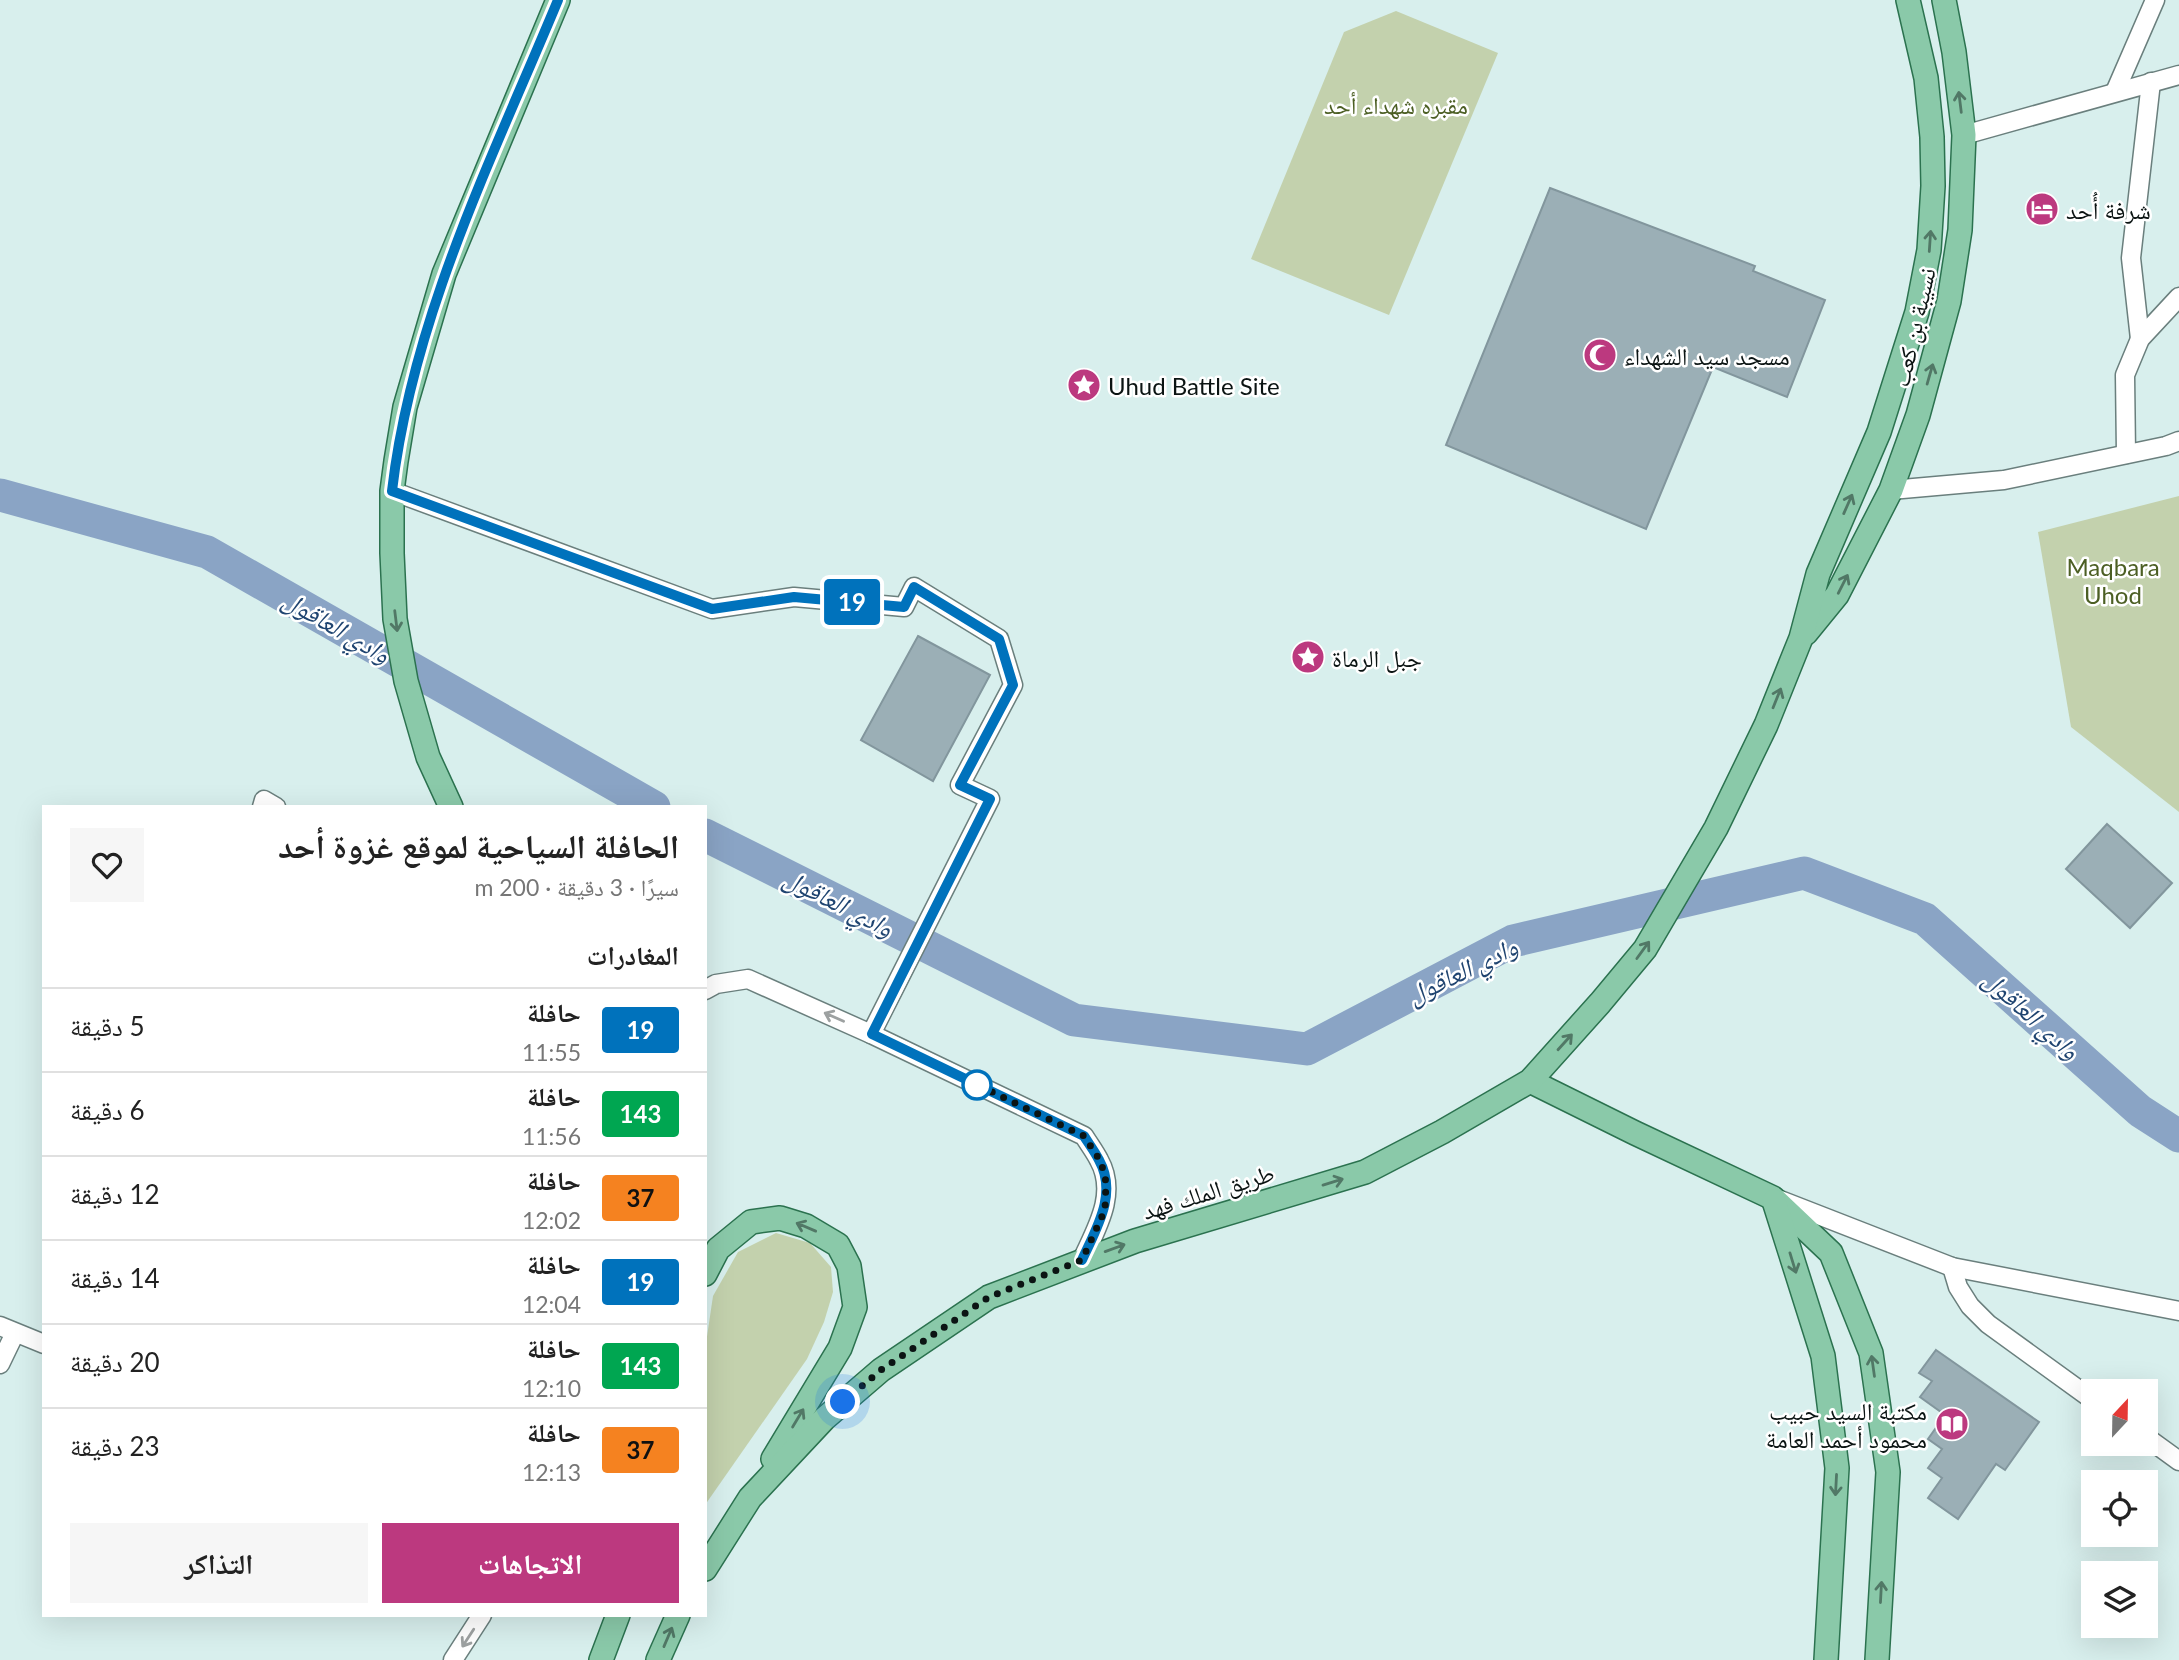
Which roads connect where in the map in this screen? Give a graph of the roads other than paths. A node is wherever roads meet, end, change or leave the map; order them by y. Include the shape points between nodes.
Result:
1 (558, 0) edge
2 (1908, 0) edge
3 (1944, 0) edge
4 (2155, 0) edge
5 (2179, 75) edge
6 (2151, 82) junction
7 (2115, 92) junction
8 (1964, 135) junction
9 (2179, 297) edge
10 (2140, 339) junction
11 (2179, 441) edge
12 (2126, 454) junction
13 (1891, 490) junction
14 (392, 491) junction
15 (1801, 638) junction
16 (450, 805) edge
17 (707, 989) edge
18 (872, 1034) junction
19 (1530, 1081) junction
20 (1773, 1198) junction
21 (1082, 1260) junction
22 (1952, 1267) junction
23 (707, 1270) edge
24 (2179, 1311) edge
25 (8, 1330) edge
26 (42, 1338) edge
27 (0, 1364) edge
28 (2081, 1391) edge
29 (2158, 1446) edge
30 (2179, 1461) edge
31 (750, 1497) junction
32 (707, 1566) edge
33 (481, 1617) edge
34 (617, 1617) edge
35 (677, 1617) edge
36 (453, 1660) edge
37 (601, 1660) edge
38 (658, 1660) edge
39 (1826, 1660) edge
40 (1877, 1660) edge

1 - 14 main road via 444,274 405,407
15 -> 2 main road via 1818,574 1879,432 1917,313 1929,250 1932,137 1926,78
8 -> 3 main road, نسيبة بن كعب
4 - 7 street
5 - 6 street
6 - 7 street
6 - 10 street via 2131,258
7 - 8 street
13 -> 8 main road, نسيبة بن كعب via 1918,415 1949,301 1960,230
9 - 10 street
10 - 12 street via 2124,375
11 - 12 street
12 - 13 street via 2004,481
15 -> 13 main road, نسيبة بن كعب via 1837,595
14 -> 16 main road via 391,553 402,657 428,757
14 - 18 street via 712,609 794,597 904,607 914,587 999,639 1013,685 960,785 990,799
19 -> 15 main road, طريق الملك فهد via 1645,949 1716,828 1766,725
18 -> 17 street via 748,979
18 - 21 street via 1084,1136 1101,1162 1106,1182 1105,1210
19 - 20 main road
21 -> 19 main road, طريق الملك فهد via 1365,1172
20 - 22 street
20 -> 39 main road via 1823,1356 1837,1468
40 -> 20 main road via 1888,1472 1871,1353 1831,1253
21 - 31 main road, طريق الملك فهد via 989,1297 881,1370 824,1419
22 - 24 street
22 - 28 street via 1958,1287 1988,1324
31 -> 23 main road via 840,1348 855,1307 849,1266 838,1245 806,1226 779,1218 751,1222 718,1249
25 - 26 street
25 - 27 street
29 - 30 street
31 - 32 main road, طريق الملك فهد
33 -> 36 street
34 - 37 main road
38 -> 35 main road

